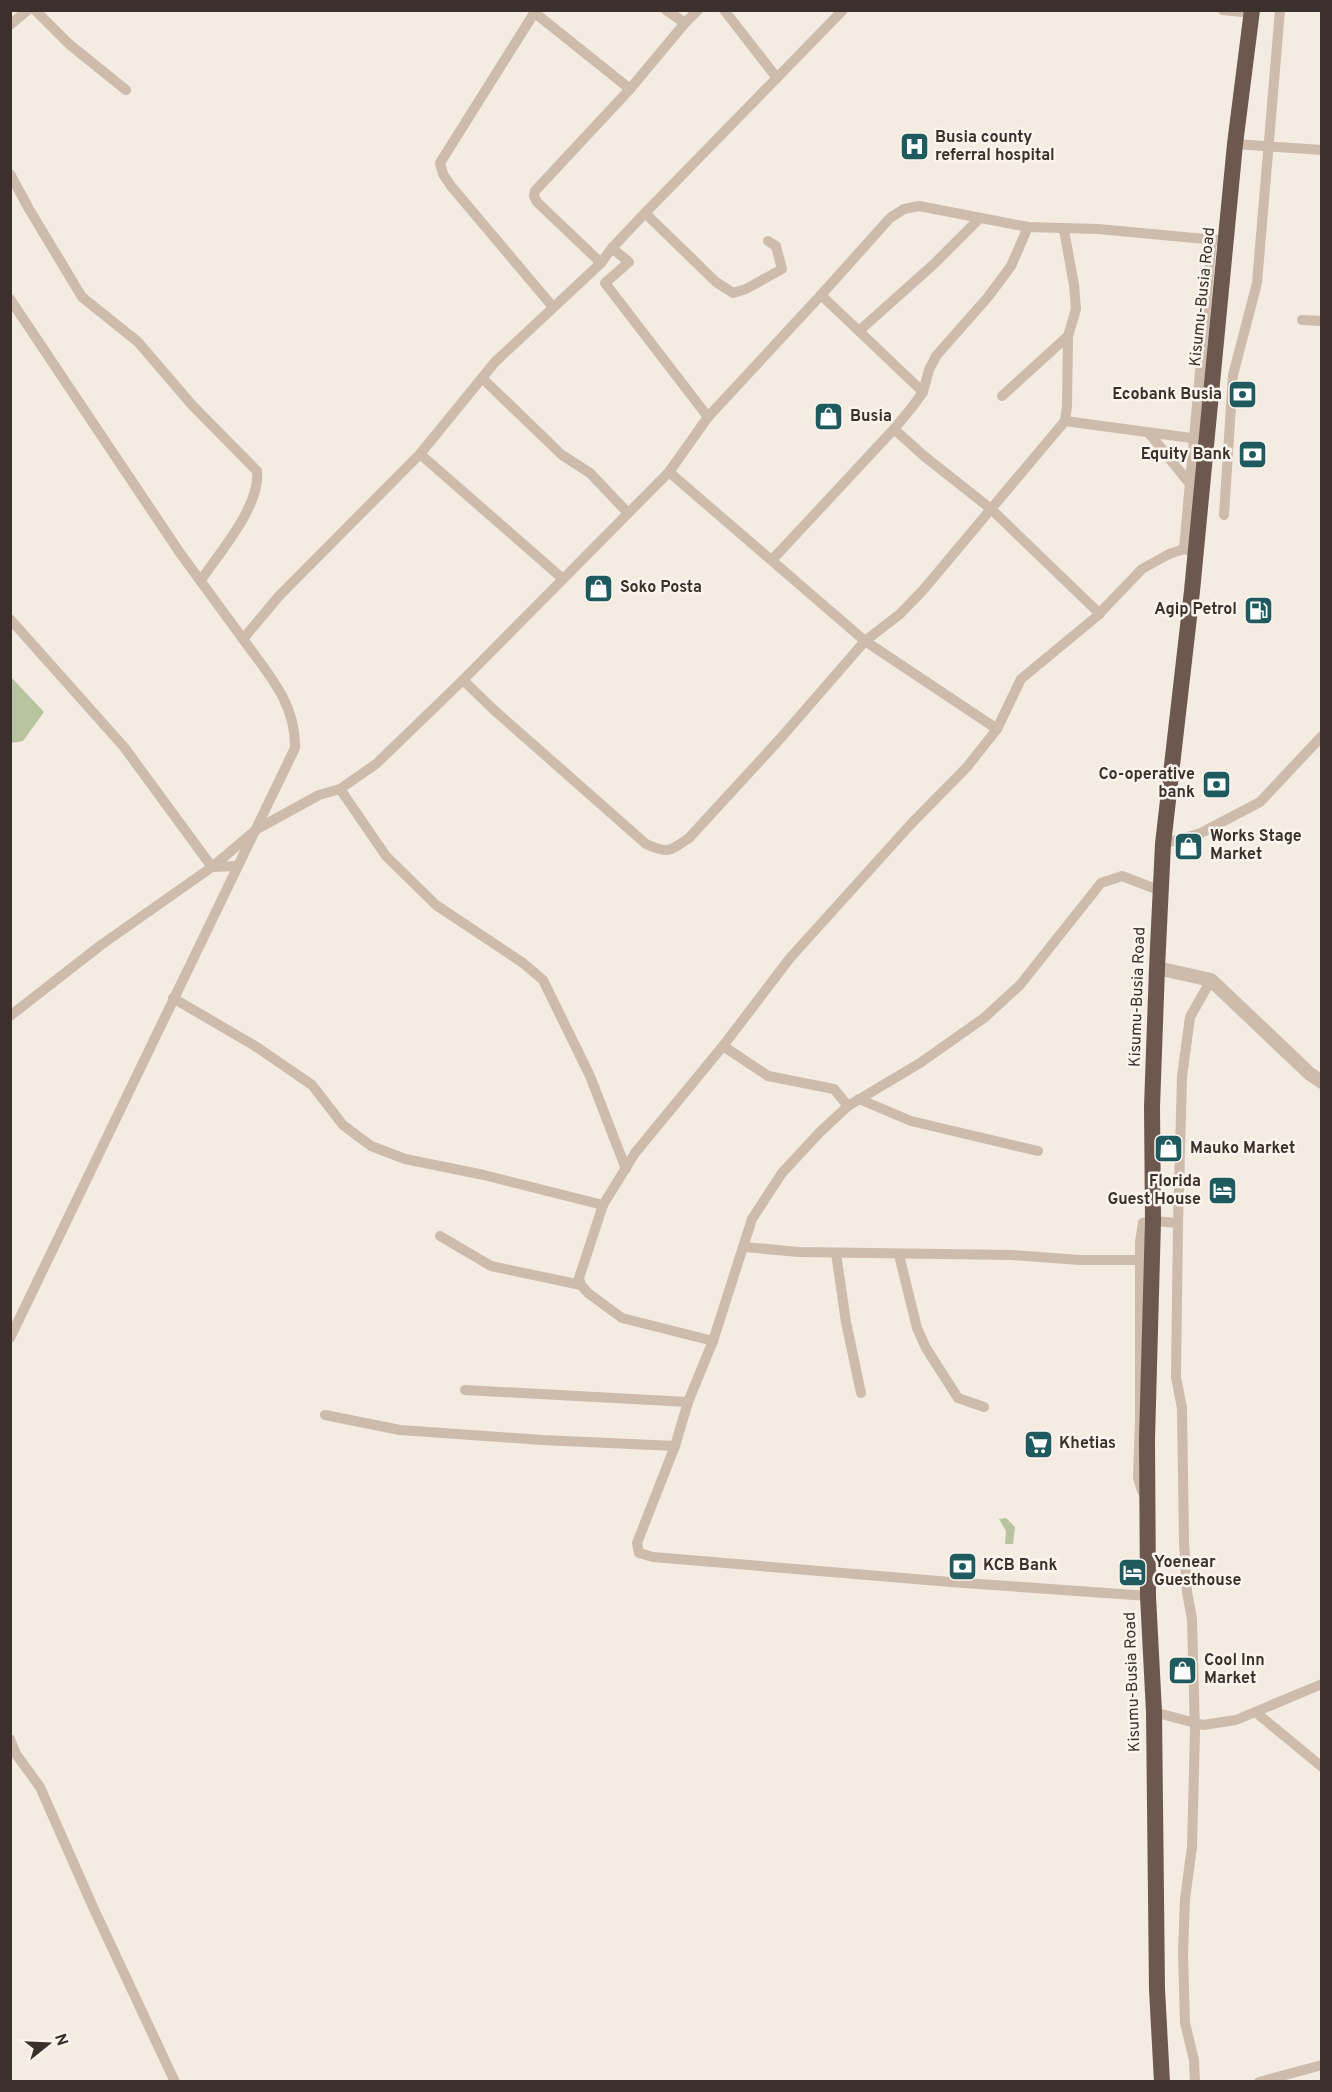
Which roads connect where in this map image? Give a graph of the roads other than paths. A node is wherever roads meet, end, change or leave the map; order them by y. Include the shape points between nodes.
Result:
1 (28, 10) edge
2 (35, 10) edge
3 (666, 10) edge
4 (698, 10) edge
5 (724, 10) edge
6 (1222, 10) edge
7 (1280, 10) edge
8 (842, 11) edge
9 (536, 12) edge
10 (1252, 12) edge
11 (685, 23) junction
12 (10, 26) edge
13 (777, 78) junction
14 (630, 89) junction
15 (126, 90) dead end
16 (1235, 144) junction
17 (1270, 146) junction
18 (1322, 150) edge
19 (10, 174) edge
20 (645, 213) junction
21 (980, 218) junction
22 (1028, 227) junction
23 (1064, 230) junction
24 (1220, 240) junction
25 (768, 241) dead end
26 (612, 248) junction
27 (601, 263) junction
28 (821, 295) junction
29 (10, 299) edge
30 (553, 307) junction
31 (1302, 320) dead end
32 (1322, 321) edge
33 (859, 331) junction
34 (1068, 336) junction
35 (482, 378) junction
36 (923, 392) junction
37 (1002, 396) dead end
38 (708, 417) junction
39 (1065, 421) junction
40 (894, 429) junction
41 (1149, 433) junction
42 (1200, 440) junction
43 (420, 454) junction
44 (669, 472) junction
45 (1190, 484) junction
46 (991, 509) junction
47 (628, 513) junction
48 (1224, 515) dead end
49 (772, 560) junction
50 (563, 579) junction
51 (201, 580) junction
52 (1100, 614) junction
53 (10, 619) edge
54 (243, 639) junction
55 (865, 641) junction
56 (463, 681) junction
57 (997, 729) junction
58 (1322, 736) edge
59 (340, 789) junction
60 (257, 829) junction
61 (1163, 844) junction
62 (237, 866) junction
63 (212, 867) junction
64 (1161, 891) junction
65 (1157, 968) junction
66 (1211, 980) junction
67 (173, 998) junction
68 (10, 1016) edge
69 (723, 1046) junction
70 (1322, 1082) edge
71 (859, 1099) junction
72 (848, 1106) junction
73 (1038, 1151) dead end
74 (626, 1169) junction
75 (603, 1205) junction
76 (1153, 1221) junction
77 (1178, 1223) junction
78 (440, 1236) dead end
79 (744, 1247) junction
80 (836, 1253) junction
81 (899, 1255) junction
82 (1140, 1260) junction
83 (581, 1285) junction
84 (10, 1338) edge
85 (713, 1341) junction
86 (465, 1390) dead end
87 (861, 1393) dead end
88 (688, 1402) junction
89 (984, 1407) dead end
90 (325, 1415) dead end
91 (675, 1446) junction
92 (1148, 1492) junction
93 (1148, 1596) junction
94 (1322, 1684) edge
95 (1154, 1712) junction
96 (1259, 1715) dead end
97 (1194, 1724) junction
98 (10, 1739) edge
99 (1322, 1767) edge
100 (1322, 2065) edge
101 (176, 2082) edge
102 (1162, 2082) edge
103 (1195, 2082) edge
104 (1259, 2082) edge

1 - 12 street
2 - 15 street via 69,44
3 - 11 street
4 - 11 street
5 - 13 street
6 - 10 street
7 - 17 street
8 - 13 street
9 - 14 street
9 - 30 street via 440,163 451,186
10 - 16 highway, Kisumu-Busia Road
11 - 14 street
13 - 20 street
14 - 27 street via 534,196
16 - 17 street
16 - 24 highway, Kisumu-Busia Road
17 - 18 street
17 - 48 street via 1257,283 1233,375
19 - 51 street via 82,297 138,342 192,405 257,471 258,482 243,519
20 - 25 street via 733,293 782,270 776,246
20 - 26 street
21 - 22 street
21 - 28 street via 919,206 904,209 890,218
21 - 33 street
22 - 23 street
22 - 36 street via 1011,266 936,356
23 - 24 street
23 - 34 street via 1076,309
24 - 42 highway, Kisumu-Busia Road
26 - 27 street
26 - 38 street via 629,262 605,283
27 - 30 street
28 - 33 street
28 - 38 street
29 - 51 street
30 - 35 street
31 - 32 street
33 - 36 street
34 - 37 street
34 - 39 street
35 - 43 street
35 - 47 street via 561,455 590,473
36 - 40 street
38 - 44 street
39 - 41 street
39 - 46 street
40 - 46 street
40 - 49 street
41 - 42 street
41 - 45 street
42 - 45 street
42 - 61 highway, Kisumu-Busia Road via 1191,601
43 - 50 street
43 - 54 street via 279,596
44 - 47 street
44 - 49 street
45 - 52 street via 1189,551 1168,554 1142,569
46 - 52 street
46 - 55 street via 900,615
47 - 50 street
49 - 55 street
50 - 56 street
51 - 54 street
52 - 57 street via 1021,679
53 - 63 street via 124,747
54 - 60 street via 278,688 295,732 295,748
55 - 56 street via 689,838 662,851 646,844
55 - 57 street
56 - 59 street via 376,764
57 - 69 street via 967,767 790,958
58 - 61 street via 1260,801 1201,833
59 - 60 street via 319,795
59 - 74 street via 386,856 436,905 543,980 590,1076
60 - 62 street
60 - 63 street
61 - 64 highway, Kisumu-Busia Road
62 - 63 street
62 - 67 street
63 - 68 street via 101,945
64 - 65 highway, Kisumu-Busia Road
64 - 71 street via 1122,876 1101,883 1020,985 984,1018
65 - 66 street
65 - 76 highway, Kisumu-Busia Road
66 - 70 street
66 - 77 street via 1190,1017 1184,1057
67 - 75 street via 312,1085 343,1125 370,1146 405,1159
67 - 84 street
69 - 72 street via 768,1076 834,1089
69 - 74 street
71 - 72 street
71 - 73 street via 911,1121
72 - 79 street via 782,1173 752,1219
74 - 75 street
75 - 83 street via 579,1278
76 - 77 street
76 - 82 street via 1143,1223
76 - 92 highway, Kisumu-Busia Road
77 - 97 street via 1176,1377 1182,1408
78 - 83 street via 491,1266
79 - 80 street
79 - 85 street
80 - 81 street
80 - 87 street
81 - 82 street
81 - 89 street via 917,1328 926,1348 958,1398
82 - 92 street via 1138,1478 1142,1491
83 - 85 street via 622,1318
85 - 88 street
86 - 88 street
88 - 91 street
90 - 91 street via 400,1430
91 - 93 street via 637,1543 639,1553 718,1563
92 - 93 highway, Kisumu-Busia Road
93 - 95 highway, Kisumu-Busia Road
94 - 97 street via 1236,1720
95 - 97 street
95 - 102 highway, Kisumu-Busia Road
96 - 99 street
97 - 103 street via 1192,1847 1183,1953 1185,2023
98 - 101 street via 40,1787
100 - 104 street

